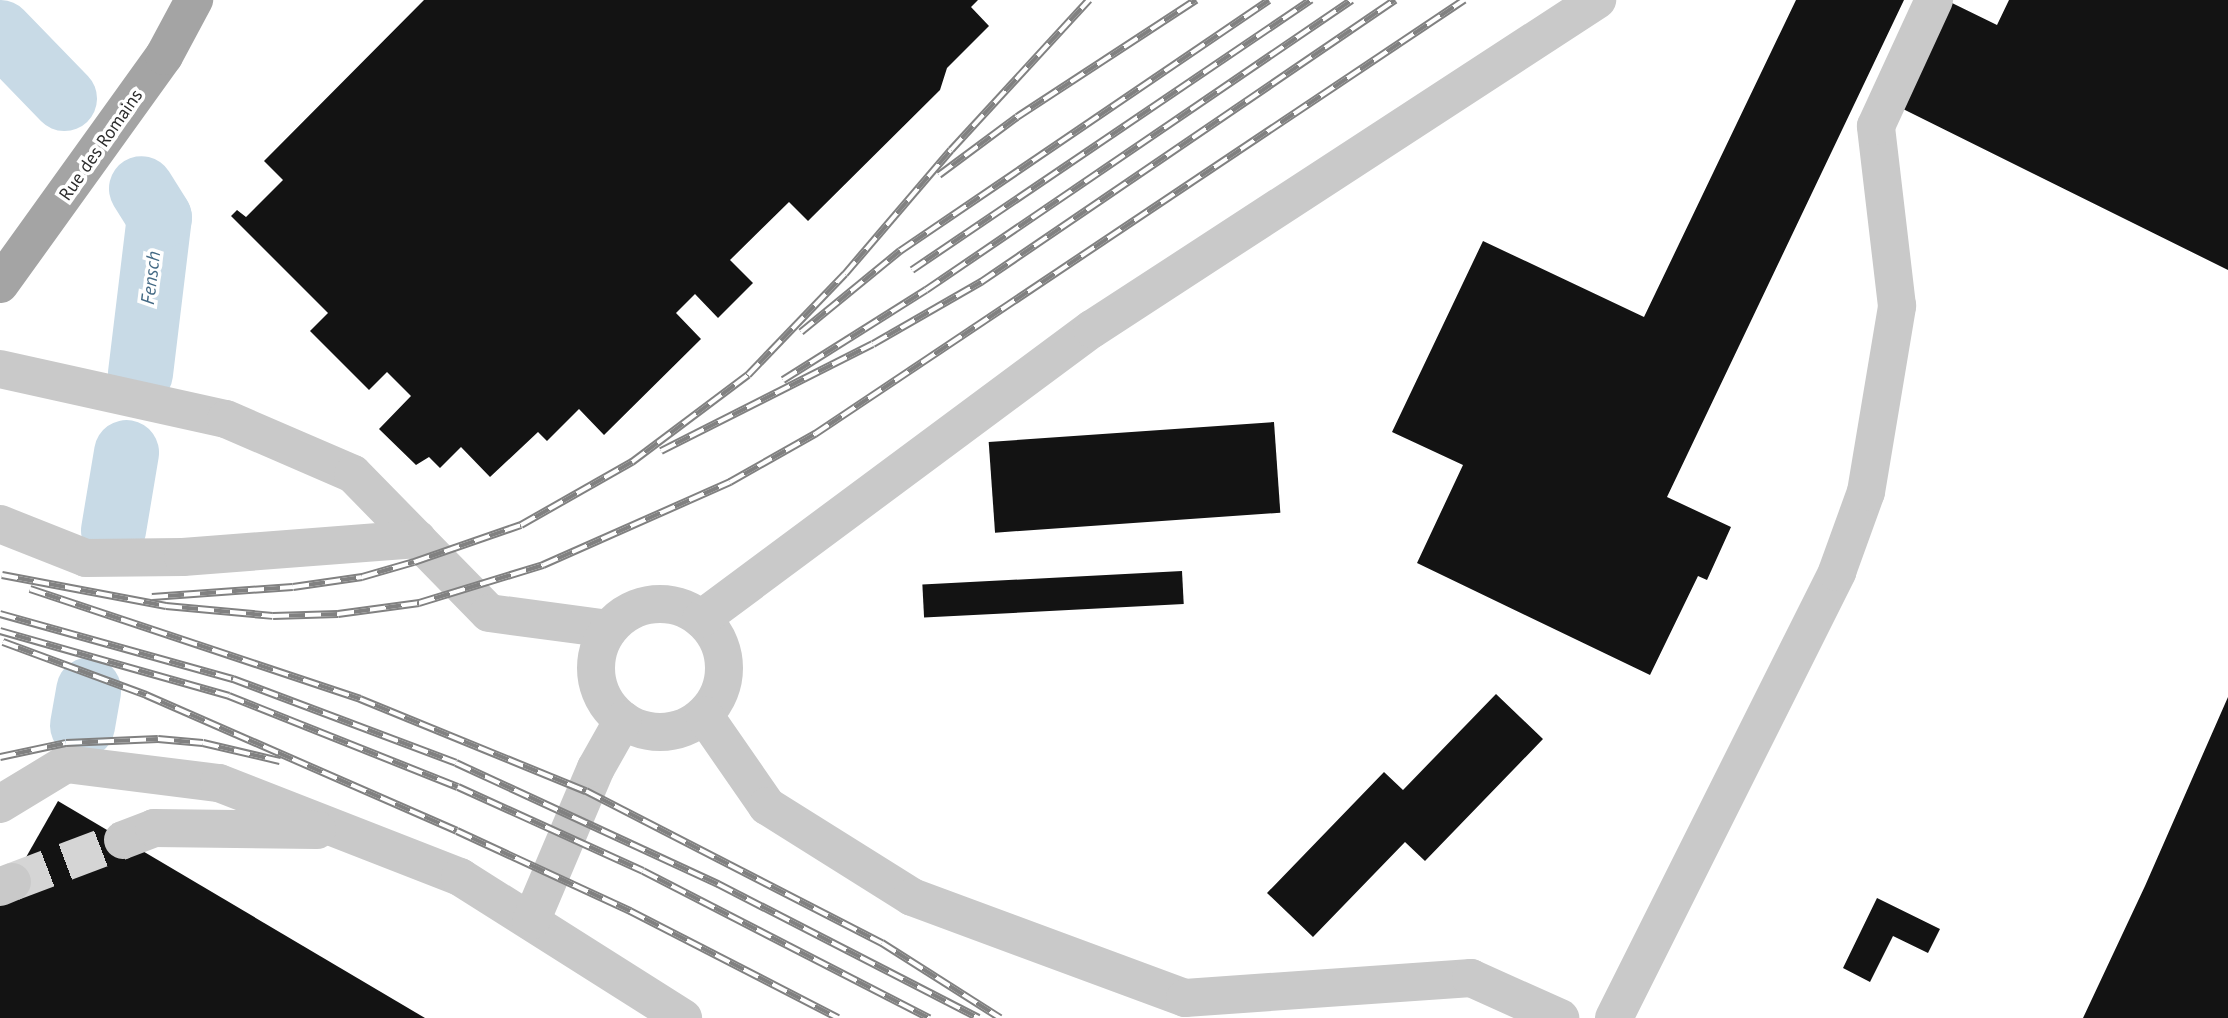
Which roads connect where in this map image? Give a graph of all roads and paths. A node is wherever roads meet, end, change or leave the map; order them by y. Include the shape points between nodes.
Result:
1 (194, 0) edge
2 (1597, 0) edge
3 (1934, 0) edge
4 (0, 284) edge
5 (0, 369) edge
6 (0, 524) edge
7 (417, 539) junction
8 (701, 619) junction
9 (609, 629) junction
10 (705, 715) junction
11 (623, 720) junction
12 (0, 804) edge
13 (340, 830) junction
14 (124, 840) tunnel mouth
15 (531, 921) junction
16 (683, 1018) edge
17 (1560, 1018) edge
18 (1614, 1018) edge

1 - 4 main road, Rue des Romains via 156,67
2 - 8 lane via 1092,330
3 - 18 lane via 1876,126 1897,306 1866,492 1838,572
5 - 7 lane via 226,419 353,474
6 - 7 lane via 86,558 183,556
7 - 9 lane via 489,613
8 - 9 lane via 664,604 624,615
8 - 10 lane via 715,635 724,676 718,697
9 - 11 lane via 600,647 597,677 608,706
10 - 11 lane via 686,727 665,732 643,730
10 - 17 lane via 767,806 912,897 1185,998 1471,978
11 - 15 lane via 596,768
12 - 13 lane via 66,764 219,783
13 - 14 lane via 154,828
13 - 15 lane via 460,877
15 - 16 lane

